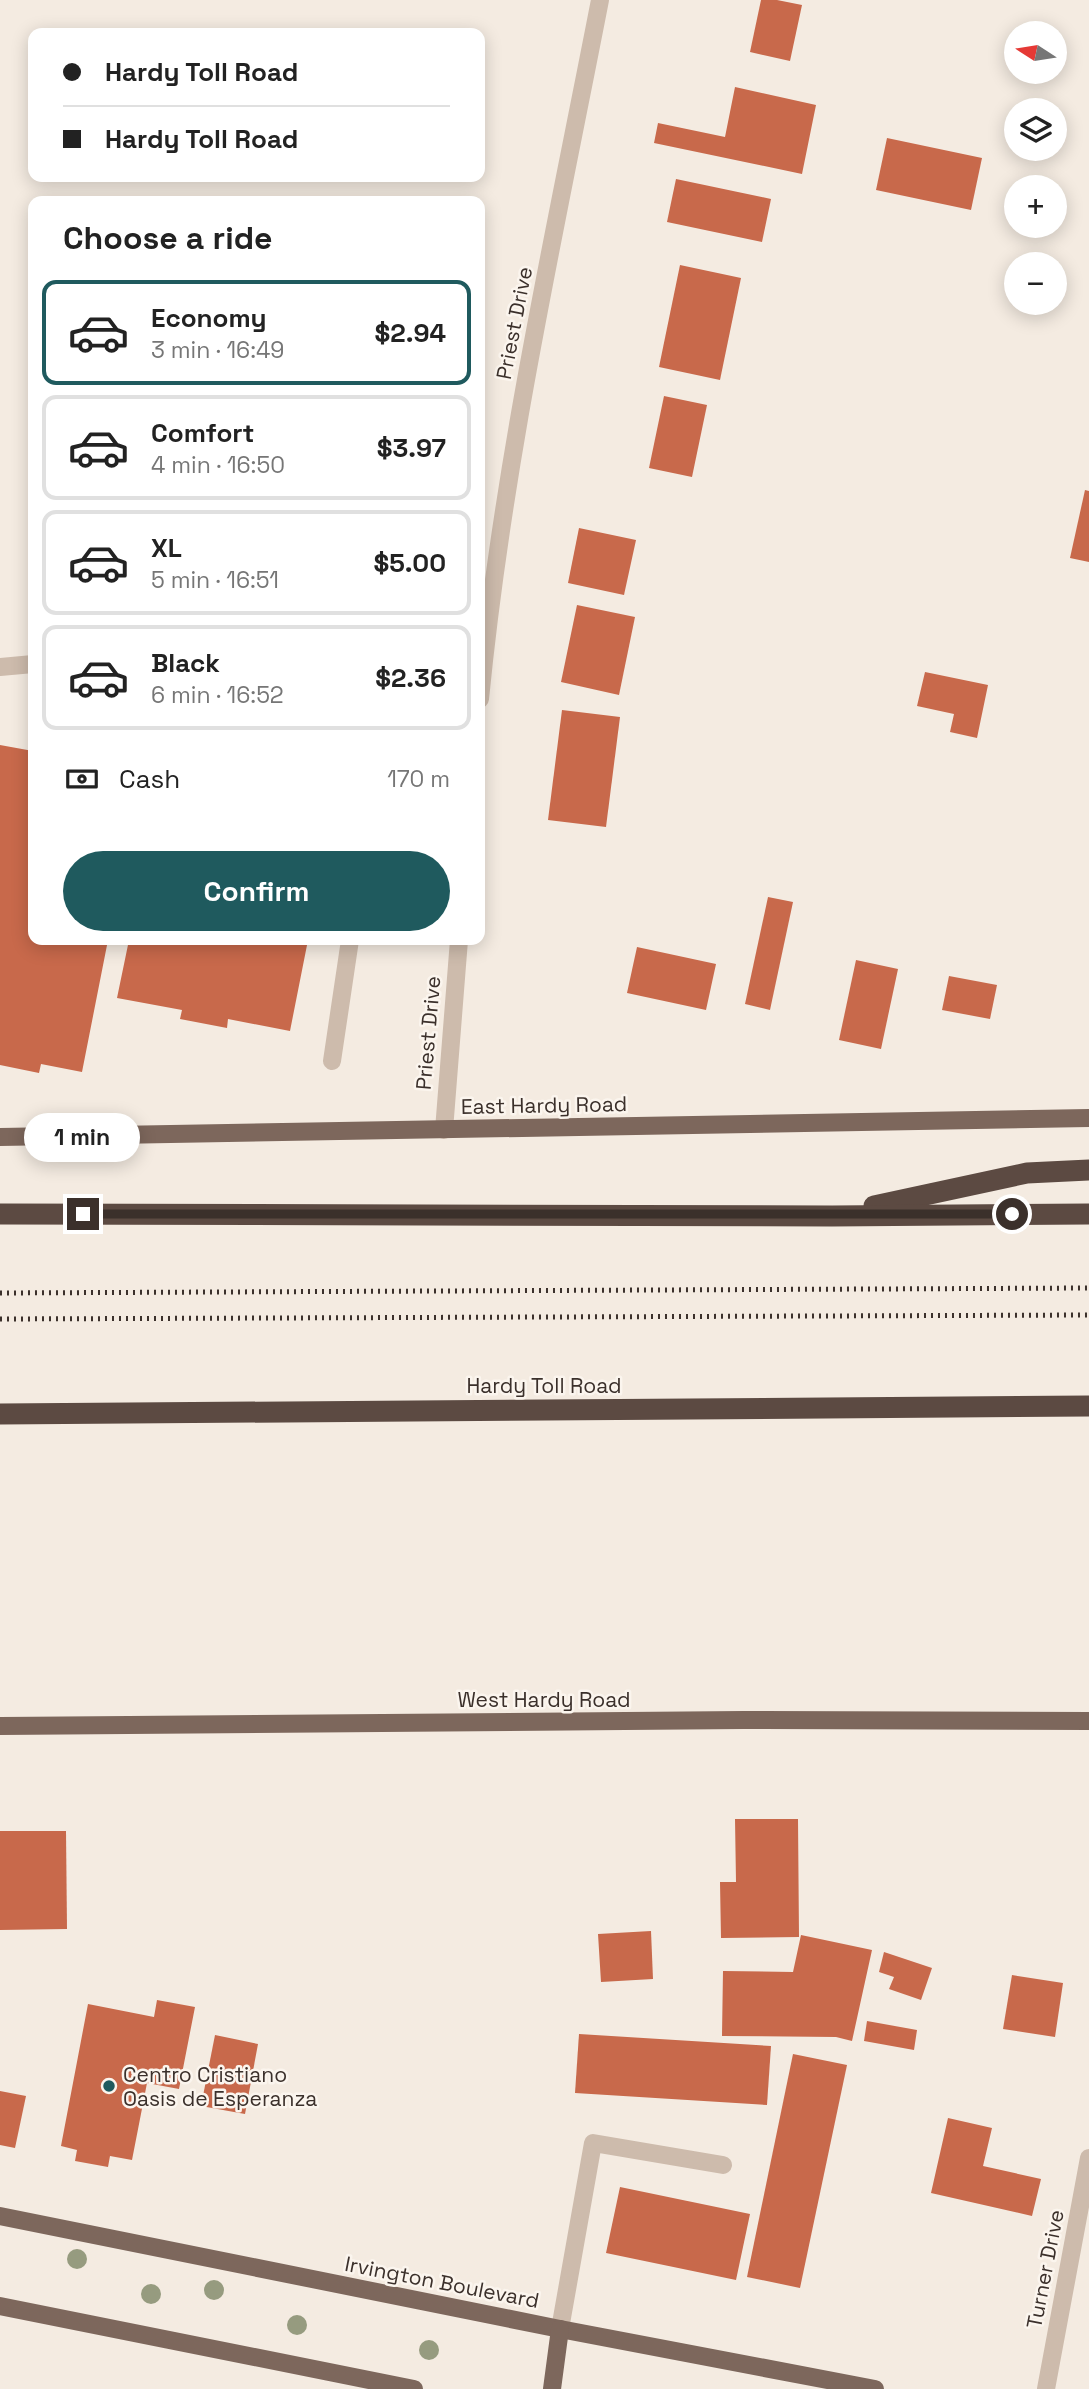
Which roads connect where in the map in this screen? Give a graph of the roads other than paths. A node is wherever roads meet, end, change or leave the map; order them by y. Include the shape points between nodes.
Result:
1 (600, 0) edge
2 (485, 647) edge
3 (28, 664) edge
4 (0, 667) edge
5 (349, 945) edge
6 (459, 945) edge
7 (332, 1061) dead end
8 (1089, 1118) edge
9 (444, 1130) junction
10 (0, 1137) edge
11 (1089, 1170) edge
12 (0, 1213) edge
13 (1089, 1214) edge
14 (831, 1216) junction
15 (1089, 1405) edge
16 (0, 1414) edge
17 (1089, 1721) edge
18 (0, 1726) edge
19 (1089, 2158) edge
20 (723, 2165) dead end
21 (0, 2216) edge
22 (1082, 2235) edge
23 (0, 2306) edge
24 (560, 2329) junction
25 (414, 2389) edge
26 (552, 2389) edge
27 (875, 2389) edge
28 (1046, 2389) edge

1 - 2 street, Priest Drive via 510,463
3 - 4 street
5 - 7 street
6 - 9 street, Priest Drive
8 - 9 main road, East Hardy Road
9 - 10 main road, East Hardy Road
11 - 14 highway via 1027,1173
12 - 14 highway
13 - 14 highway
15 - 16 highway, Hardy Toll Road
17 - 18 main road, West Hardy Road
19 - 22 street, Turner Drive
20 - 24 street via 593,2143
21 - 24 main road, Irvington Boulevard
22 - 28 street, Turner Drive
23 - 25 main road
24 - 26 main road
24 - 27 main road, Irvington Boulevard

